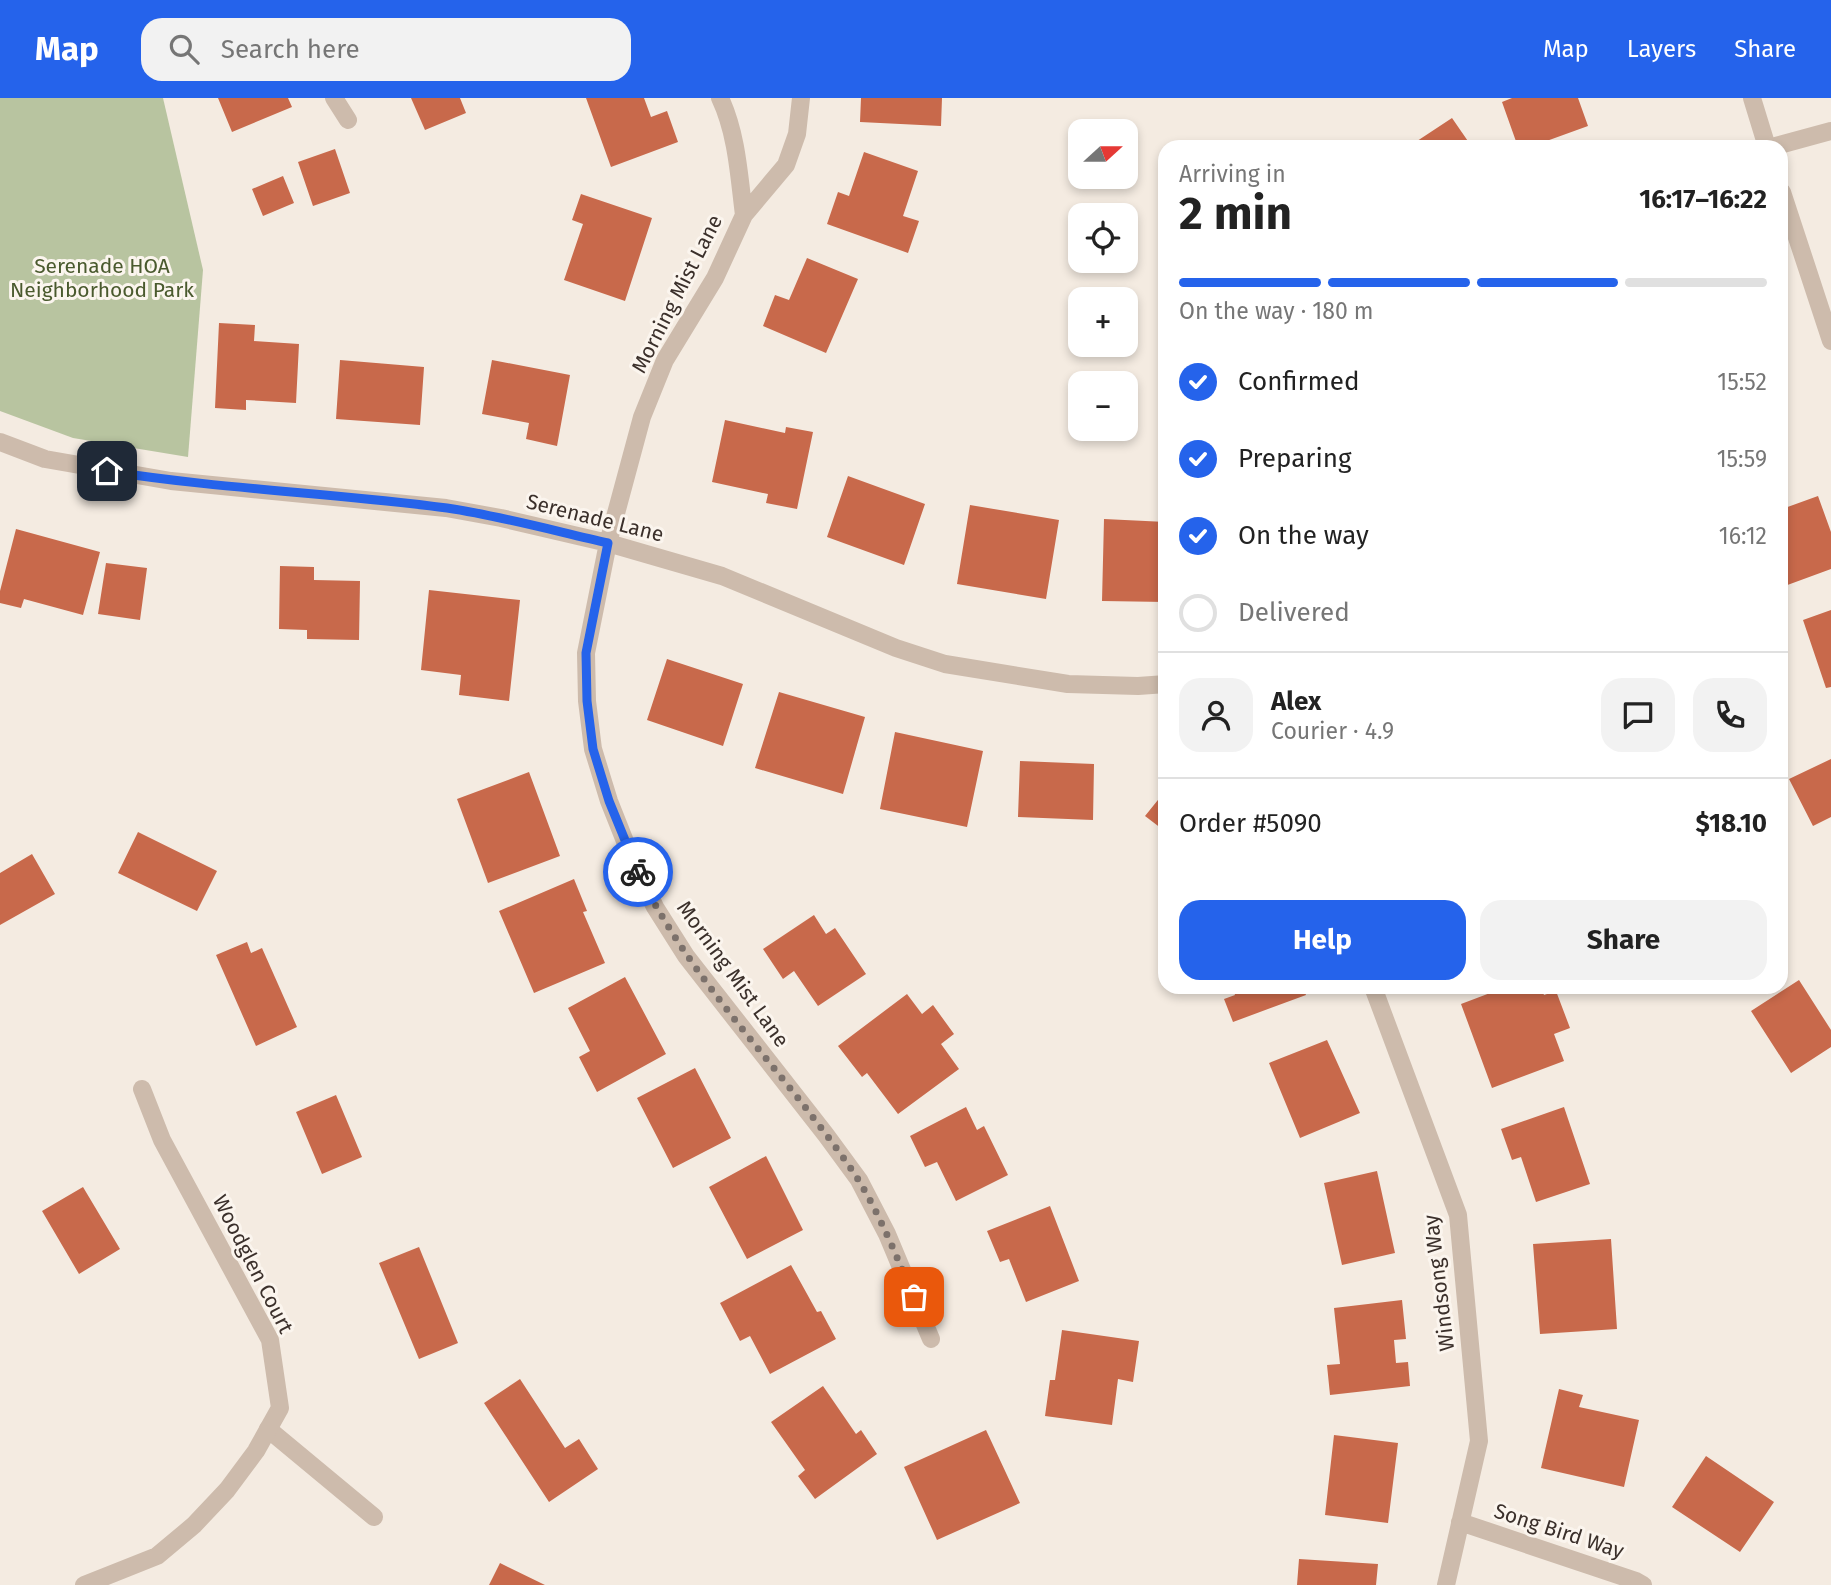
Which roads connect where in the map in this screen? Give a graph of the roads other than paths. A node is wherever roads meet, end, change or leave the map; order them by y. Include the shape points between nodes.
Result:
1 (334, 98) edge
2 (720, 98) edge
3 (801, 98) edge
4 (1752, 98) edge
5 (348, 120) dead end
6 (1831, 131) edge
7 (1765, 140) edge
8 (1788, 143) edge
9 (1788, 210) edge
10 (744, 215) junction
11 (1831, 341) edge
12 (0, 442) edge
13 (608, 543) junction
14 (1158, 685) edge
15 (1376, 994) edge
16 (142, 1089) dead end
17 (931, 1339) dead end
18 (268, 1429) junction
19 (374, 1517) dead end
20 (1460, 1522) junction
21 (84, 1585) edge
22 (1446, 1585) edge
23 (1643, 1585) edge

1 - 5 street
2 - 10 street, Morning Mist Lane via 735,150
3 - 10 street, Morning Mist Lane via 797,134 786,164
4 - 7 street
6 - 8 street
9 - 11 street
10 - 13 street, Morning Mist Lane via 715,278 665,360 642,417
12 - 13 street, Serenade Lane via 45,459 107,471 446,508
13 - 14 street, Serenade Lane via 722,576 944,664 1068,684
13 - 17 street, Morning Mist Lane via 586,653 587,701 593,749 632,859 686,956 859,1180
15 - 20 street, Windsong Way via 1458,1216 1479,1441
16 - 18 street, Woodglen Court via 162,1140 270,1340 280,1408
18 - 19 street
18 - 21 street, Woodglen Court via 227,1490 194,1525 157,1556
20 - 22 street, Windsong Way
20 - 23 street, Song Bird Way

